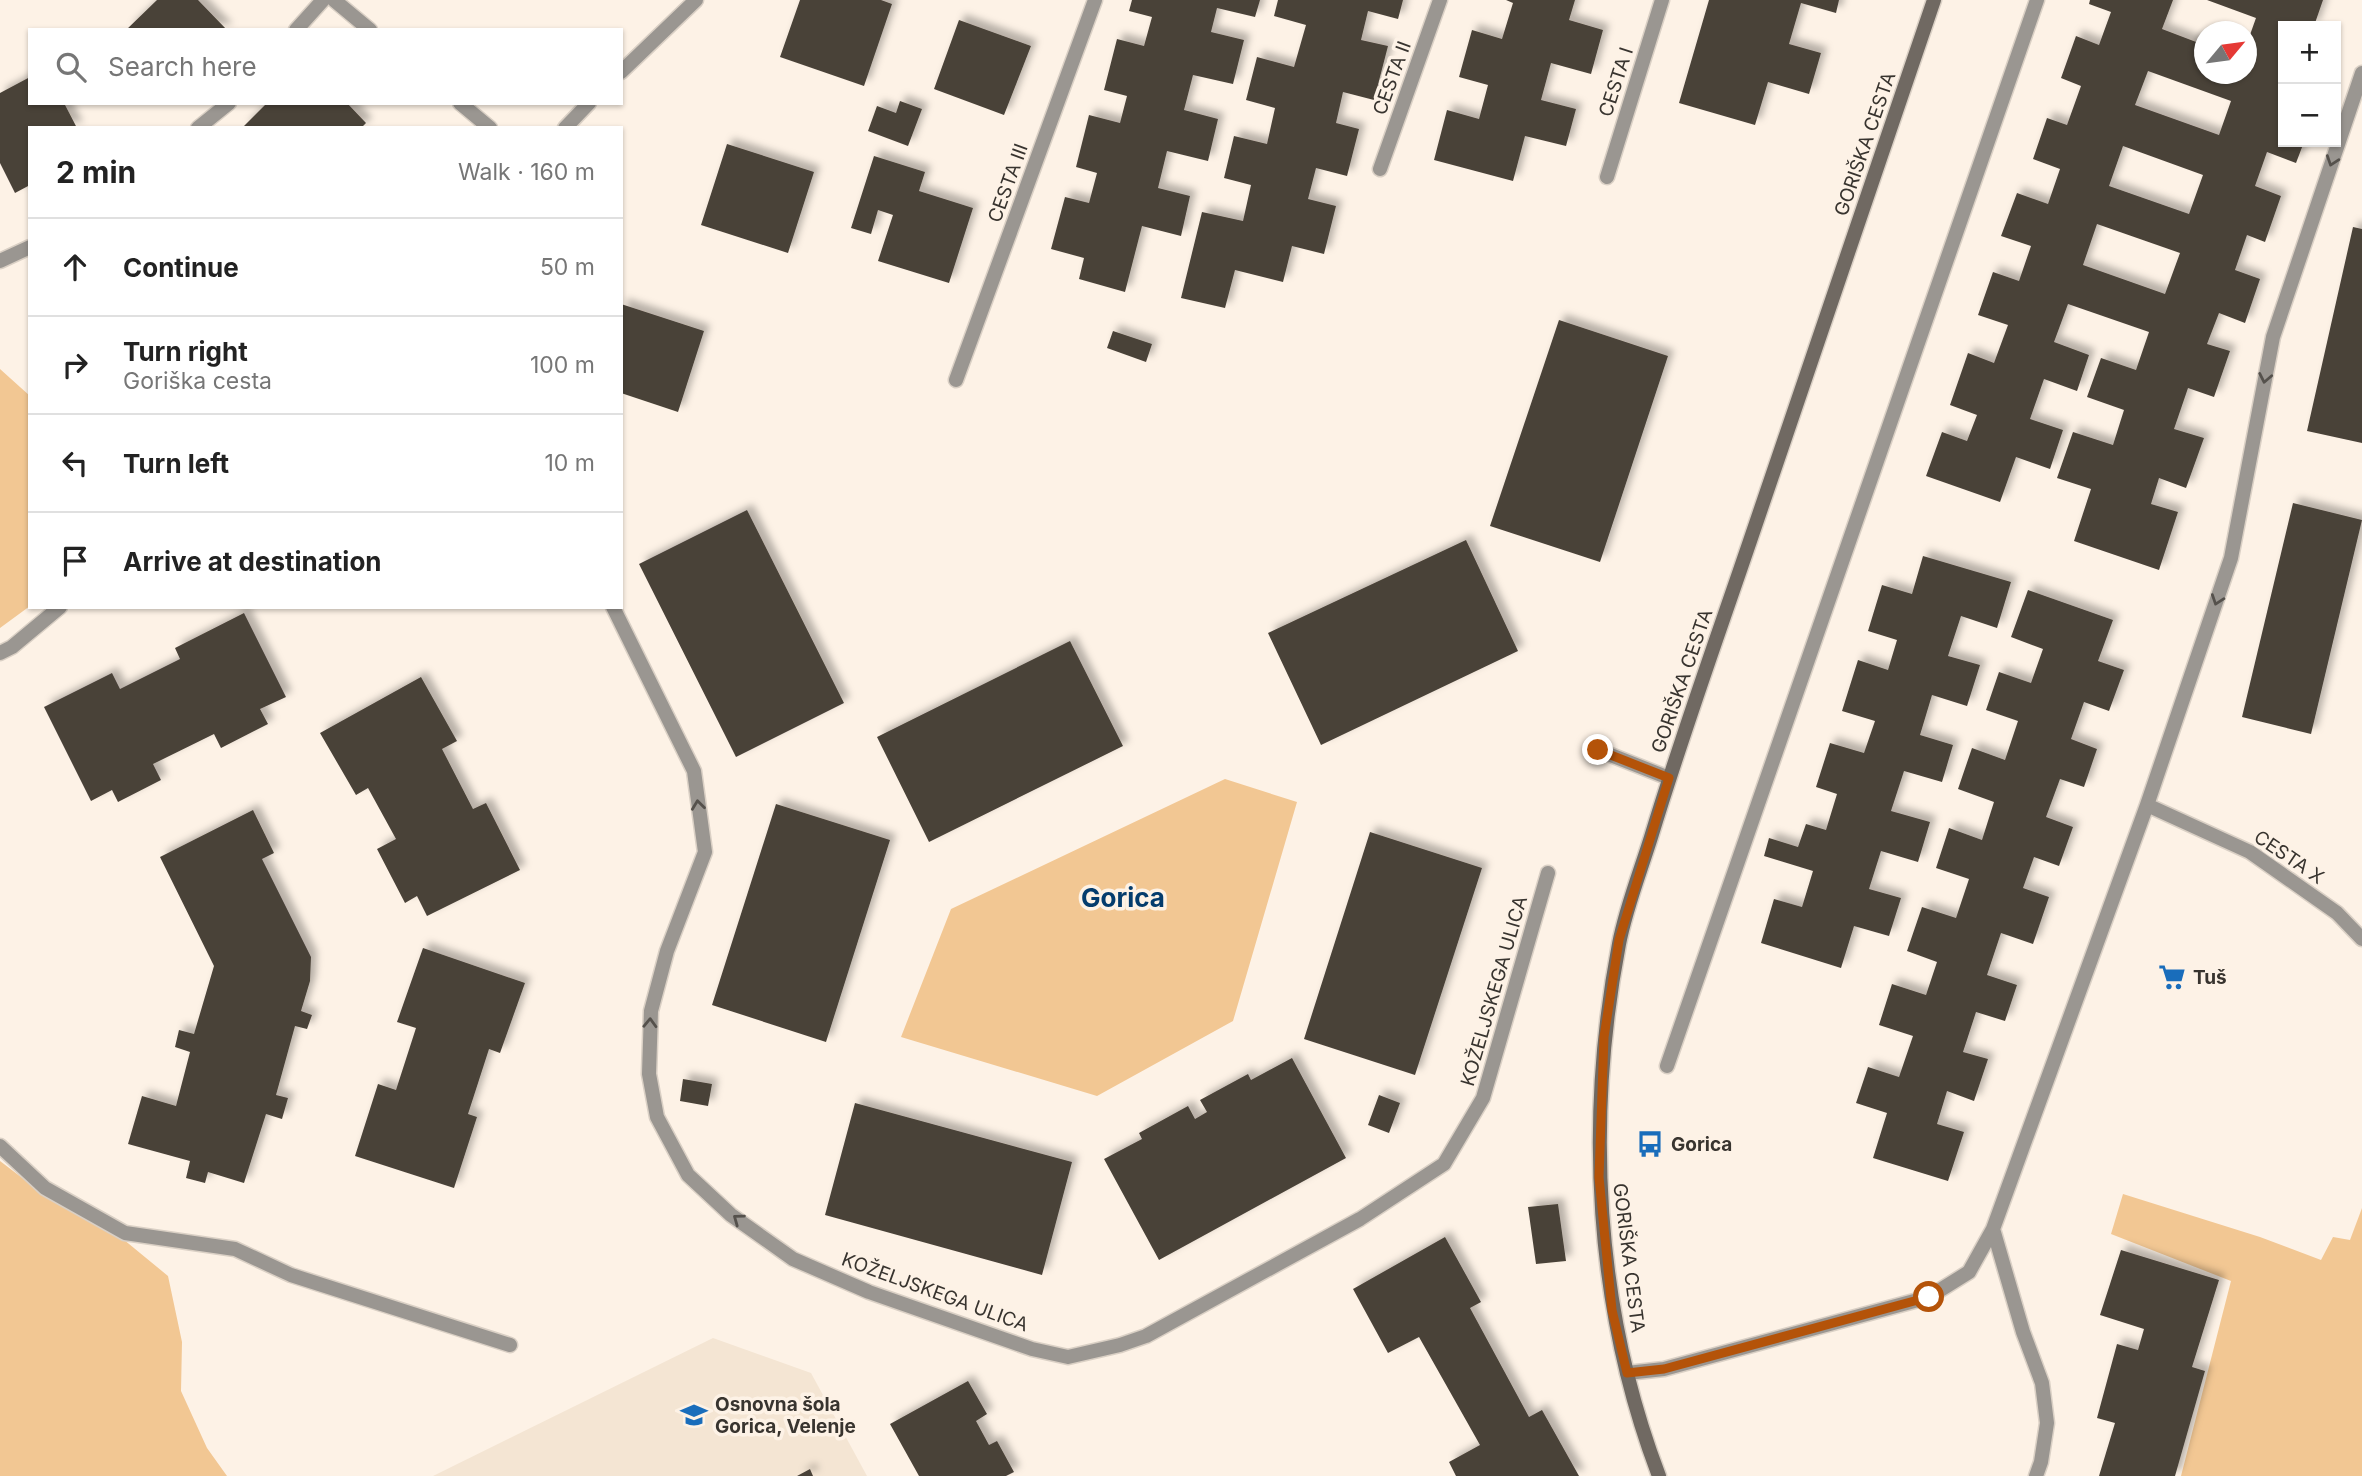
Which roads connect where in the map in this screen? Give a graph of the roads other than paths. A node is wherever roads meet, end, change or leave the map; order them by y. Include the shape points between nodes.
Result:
1 (323, 0) edge
2 (334, 0) edge
3 (696, 0) edge
4 (1095, 0) edge
5 (1440, 0) edge
6 (1662, 0) edge
7 (1934, 0) edge
8 (2037, 0) edge
9 (298, 28) edge
10 (368, 28) edge
11 (623, 70) edge
12 (2362, 73) edge
13 (227, 105) edge
14 (462, 105) edge
15 (587, 105) edge
16 (200, 126) edge
17 (489, 126) edge
18 (567, 126) edge
19 (1380, 169) dead end
20 (1607, 177) dead end
21 (28, 248) edge
22 (0, 261) edge
23 (957, 380) dead end
24 (58, 609) edge
25 (614, 609) edge
26 (0, 653) edge
27 (1598, 750) dead end
28 (1669, 778) junction
29 (2147, 805) junction
30 (1548, 873) dead end
31 (2362, 939) edge
32 (1667, 1066) dead end
33 (0, 1146) edge
34 (1993, 1229) junction
35 (510, 1345) dead end
36 (1627, 1373) junction
37 (1660, 1476) edge
38 (2036, 1476) edge

1 - 9 street
2 - 10 street
3 - 11 street
4 - 23 street, CESTA III
5 - 19 street, CESTA II
6 - 20 street, CESTA I
7 - 28 street, GORIŠKA CESTA
8 - 32 street
12 -> 29 street via 2273,337 2231,558
13 - 16 street
14 - 17 street
15 - 18 street
21 - 22 street
24 - 26 street
30 -> 25 street, KOŽELJSKEGA ULICA via 1483,1098 1444,1164 1360,1219 1146,1336 1068,1357 1031,1349 869,1292 793,1259 731,1215 688,1175 657,1117 649,1074 651,1011 667,951 705,852 694,771
27 - 28 street
28 - 36 street, GORIŠKA CESTA via 1619,940 1604,1037 1599,1177 1612,1310
29 - 31 street, CESTA X via 2250,852 2337,913
29 - 34 street
33 - 35 street via 44,1188 125,1233 235,1249 291,1275
34 - 36 street via 1969,1272 1929,1297 1664,1369
34 - 38 street via 2042,1383 2047,1423
36 - 37 street, GORIŠKA CESTA

